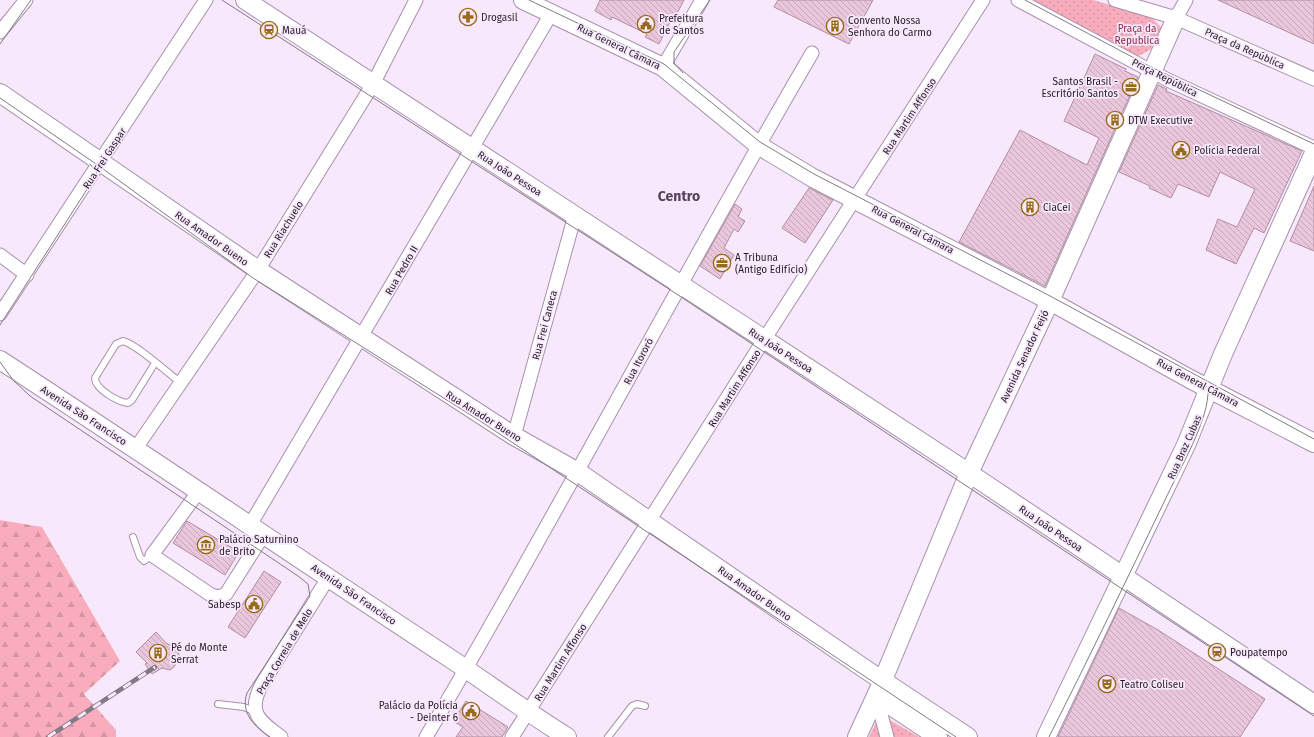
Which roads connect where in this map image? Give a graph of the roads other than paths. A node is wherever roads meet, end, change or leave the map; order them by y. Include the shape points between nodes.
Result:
1 (26, 0) edge
2 (206, 0) edge
3 (245, 0) edge
4 (416, 0) edge
5 (523, 0) edge
6 (702, 0) edge
7 (983, 0) edge
8 (1018, 0) edge
9 (1115, 0) edge
10 (1186, 0) edge
11 (551, 14) junction
12 (1176, 18) junction
13 (0, 32) edge
14 (812, 53) dead end
15 (663, 67) junction
16 (1152, 72) junction
17 (1314, 79) edge
18 (373, 84) junction
19 (0, 93) edge
20 (758, 145) junction
21 (472, 148) junction
22 (1314, 148) edge
23 (1314, 153) edge
24 (102, 162) junction
25 (856, 199) junction
26 (575, 215) junction
27 (0, 255) edge
28 (258, 270) junction
29 (27, 275) junction
30 (680, 284) junction
31 (1050, 301) junction
32 (0, 314) edge
33 (361, 337) junction
34 (765, 339) junction
35 (0, 360) edge
36 (156, 363) junction
37 (181, 383) junction
38 (1208, 388) junction
39 (514, 436) junction
40 (1314, 443) edge
41 (136, 448) junction
42 (578, 472) junction
43 (970, 473) junction
44 (200, 491) junction
45 (650, 521) junction
46 (257, 529) junction
47 (133, 537) dead end
48 (152, 555) junction
49 (1124, 577) junction
50 (328, 578) junction
51 (466, 669) junction
52 (880, 688) junction
53 (218, 704) dead end
54 (1314, 704) edge
55 (645, 706) dead end
56 (256, 712) junction
57 (528, 713) junction
58 (281, 737) edge
59 (426, 737) edge
60 (512, 737) edge
61 (567, 737) edge
62 (608, 737) edge
63 (856, 737) edge
64 (887, 737) edge
65 (938, 737) edge
66 (968, 737) edge
67 (1046, 737) edge

1 - 13 street
2 - 24 street, Rua Frei Gaspar
3 - 18 street, Rua João Pessoa
4 - 18 street, Rua Riachuelo
5 - 11 street, Rua General Câmara
6 - 15 street
7 - 25 street, Rua Martim Affonso
8 - 16 street, Praça República
9 - 12 street
10 - 12 street
11 - 15 street, Rua General Câmara
11 - 21 street, Rua Pedro II
12 - 16 street, Avenida Senador Feijó
12 - 17 street, Praça da República
14 - 20 street, Rua Itororó
15 - 20 street, Rua General Câmara
16 - 22 street, Praça República
16 - 31 street, Avenida Senador Feijó
18 - 21 street, Rua João Pessoa
18 - 28 street, Rua Riachuelo
19 - 24 street, Rua Amador Bueno
20 - 25 street, Rua General Câmara via 813,178
20 - 30 street, Rua Itororó
21 - 26 street, Rua João Pessoa
21 - 33 street, Rua Pedro II
23 - 38 street, Rua Braz Cubas
24 - 28 street, Rua Amador Bueno
24 - 29 street, Rua Frei Gaspar
25 - 31 street, Rua General Câmara
25 - 34 street, Rua Martim Affonso
26 - 30 street, Rua João Pessoa
26 - 39 street, Rua Frei Caneca
27 - 29 street
28 - 33 street, Rua Amador Bueno
28 - 37 street, Rua Riachuelo
29 - 32 street, Rua Frei Gaspar
30 - 34 street, Rua João Pessoa
30 - 42 street, Rua Itororó
31 - 38 street, Rua General Câmara
31 - 43 street, Avenida Senador Feijó
33 - 39 street, Rua Amador Bueno
33 - 46 street, Rua Pedro II
34 - 43 street, Rua João Pessoa
34 - 45 street, Rua Martim Affonso
35 - 41 street, Avenida São Francisco
36 - 36 lane via 128,342 122,341 116,344 95,382 100,388 128,403
36 - 37 lane
37 - 41 street, Rua Riachuelo
38 - 40 street, Rua General Câmara
38 - 49 street, Rua Braz Cubas via 1186,445
39 - 42 street, Rua Amador Bueno
41 - 44 street, Avenida São Francisco
42 - 45 street, Rua Amador Bueno
42 - 51 street, Rua Itororó
43 - 49 street, Rua João Pessoa
43 - 52 street, Avenida Senador Feijó
44 - 46 street, Avenida São Francisco
44 - 48 street
45 - 52 street, Rua Amador Bueno
45 - 57 street, Rua Martim Affonso
46 - 48 street, Rua Pedro II via 226,594 218,596 211,595
46 - 50 street, Avenida São Francisco
47 - 48 lane via 140,557 144,560
49 - 54 street, Rua João Pessoa
49 - 67 street, Rua Braz Cubas
50 - 51 street, Avenida São Francisco
50 - 56 street, Praça Correia de Melo via 262,684 255,702
51 - 57 street, Avenida São Francisco
51 - 59 street, Rua Itororó
52 - 63 street, Avenida Senador Feijó
52 - 64 street
52 - 65 street
52 - 66 street, Rua Amador Bueno
53 - 56 lane via 244,707
55 - 62 lane via 632,706
56 - 58 street via 258,718
57 - 60 street, Rua Martim Affonso
57 - 61 street, Avenida São Francisco

